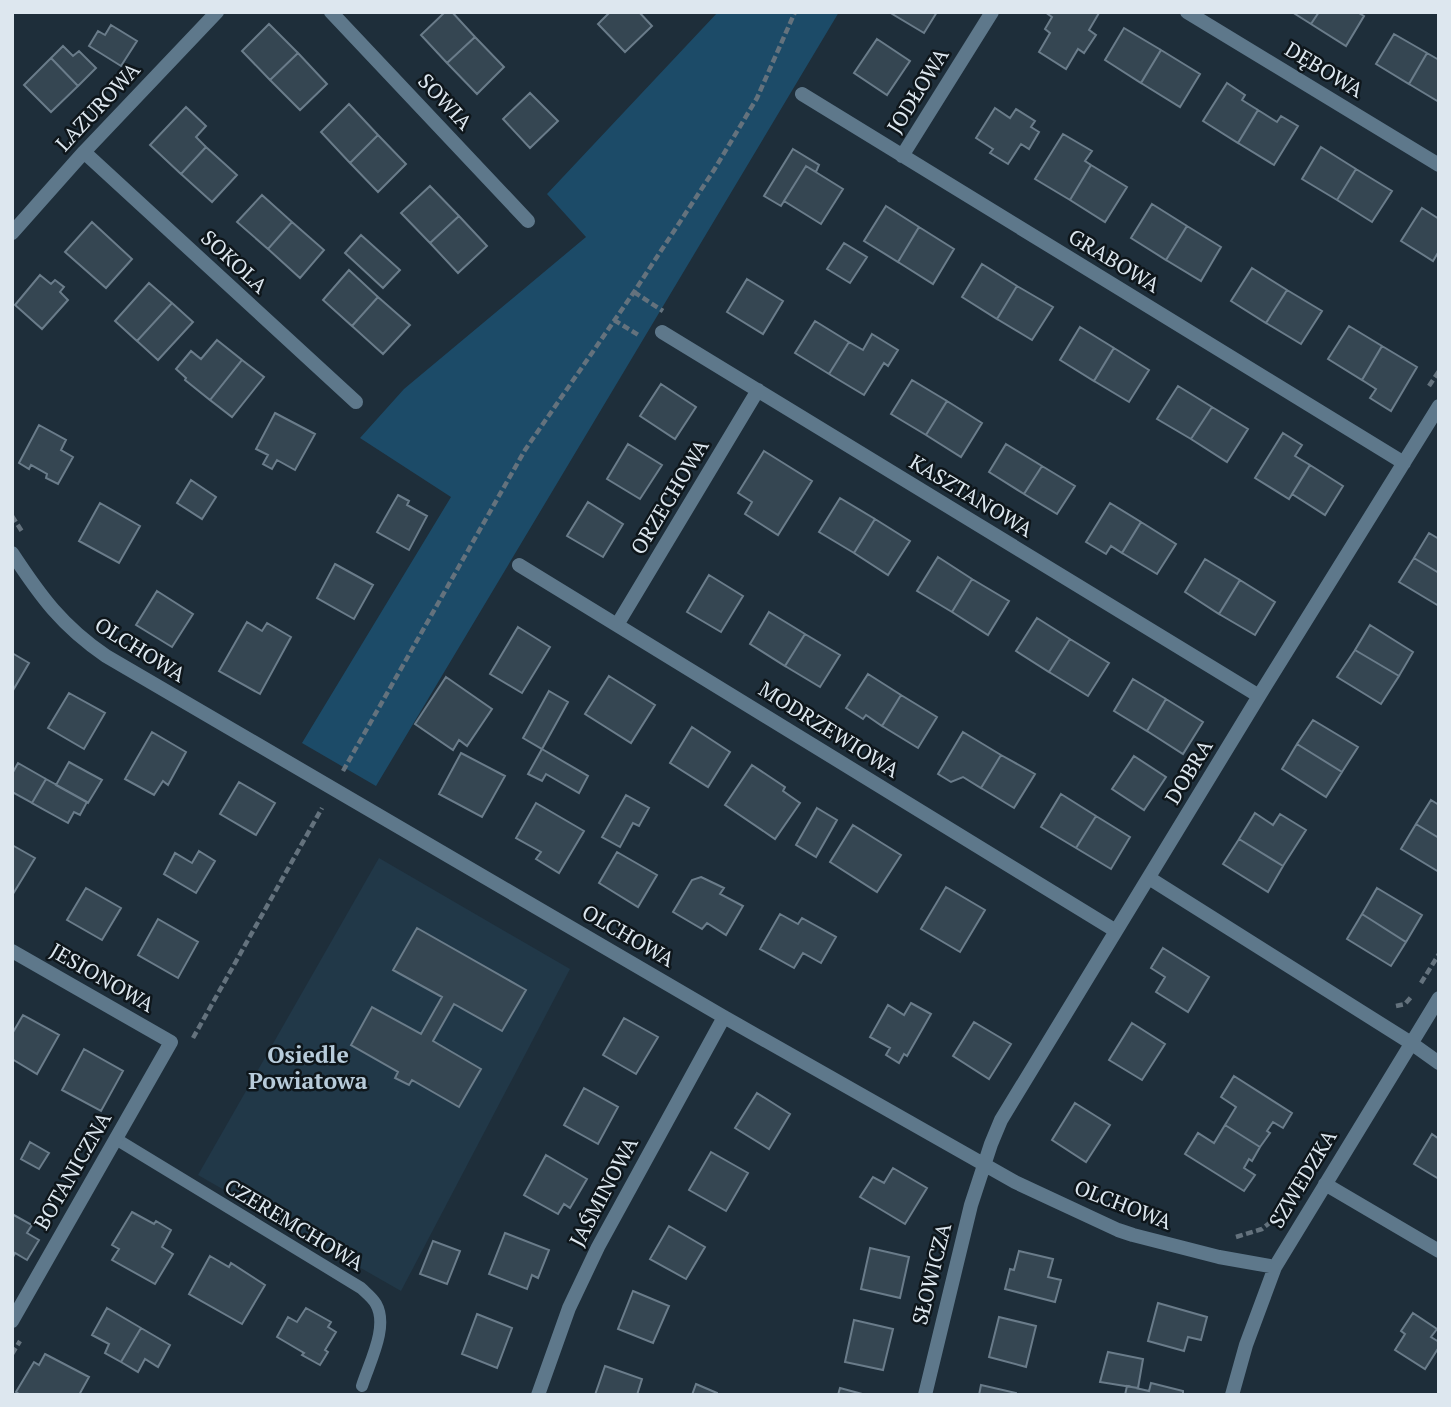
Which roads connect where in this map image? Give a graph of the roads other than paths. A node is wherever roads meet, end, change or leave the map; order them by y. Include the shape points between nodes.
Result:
1 (217, 12) edge
2 (331, 12) edge
3 (992, 12) edge
4 (1187, 12) edge
5 (802, 94) dead end
6 (84, 152) junction
7 (902, 156) junction
8 (1439, 164) edge
9 (528, 221) dead end
10 (12, 233) edge
11 (662, 332) dead end
12 (758, 390) junction
13 (356, 402) dead end
14 (1439, 406) edge
15 (1404, 463) junction
16 (12, 552) edge
17 (519, 565) dead end
18 (617, 625) junction
19 (1259, 696) junction
20 (1149, 878) junction
21 (1116, 931) junction
22 (12, 951) edge
23 (1439, 998) edge
24 (724, 1017) junction
25 (171, 1042) joint
26 (1411, 1042) junction
27 (1439, 1063) edge
28 (116, 1139) junction
29 (985, 1165) junction
30 (1325, 1184) junction
31 (1439, 1251) edge
32 (1275, 1267) junction
33 (12, 1321) edge
34 (362, 1386) dead end
35 (538, 1395) edge
36 (925, 1395) edge
37 (1232, 1395) edge

1 - 6 street, LAZUROWA
2 - 9 street, SOWIA
3 - 7 street, JODŁOWA
4 - 8 street, DĘBOWA
5 - 7 street, GRABOWA
6 - 10 street, LAZUROWA
6 - 13 street, SOKOLA
7 - 15 street, GRABOWA
11 - 12 street, KASZTANOWA
12 - 18 street, ORZECHOWA
12 - 19 street, KASZTANOWA
14 - 15 street, DOBRA
15 - 19 street, DOBRA
16 - 24 street, OLCHOWA via 48,606 106,656
17 - 18 street, MODRZEWIOWA
18 - 21 street, MODRZEWIOWA
19 - 20 street, DOBRA
20 - 21 street, DOBRA
20 - 26 street
21 - 29 street, DOBRA via 1001,1120
22 - 25 street, JESIONOWA
23 - 26 street, SZWEDZKA
24 - 29 street, OLCHOWA
24 - 35 street, JAŚMINOWA via 588,1266
25 - 28 street, BOTANICZNA
26 - 27 street
26 - 30 street, SZWEDZKA
28 - 33 street, BOTANICZNA
28 - 34 lane, CZEREMCHOWA via 371,1297 378,1307 380,1332
29 - 32 street, OLCHOWA via 1126,1233
29 - 36 street, SŁOWICZA via 967,1220
30 - 31 street
30 - 32 street, SZWEDZKA
32 - 37 street, SZWEDZKA

